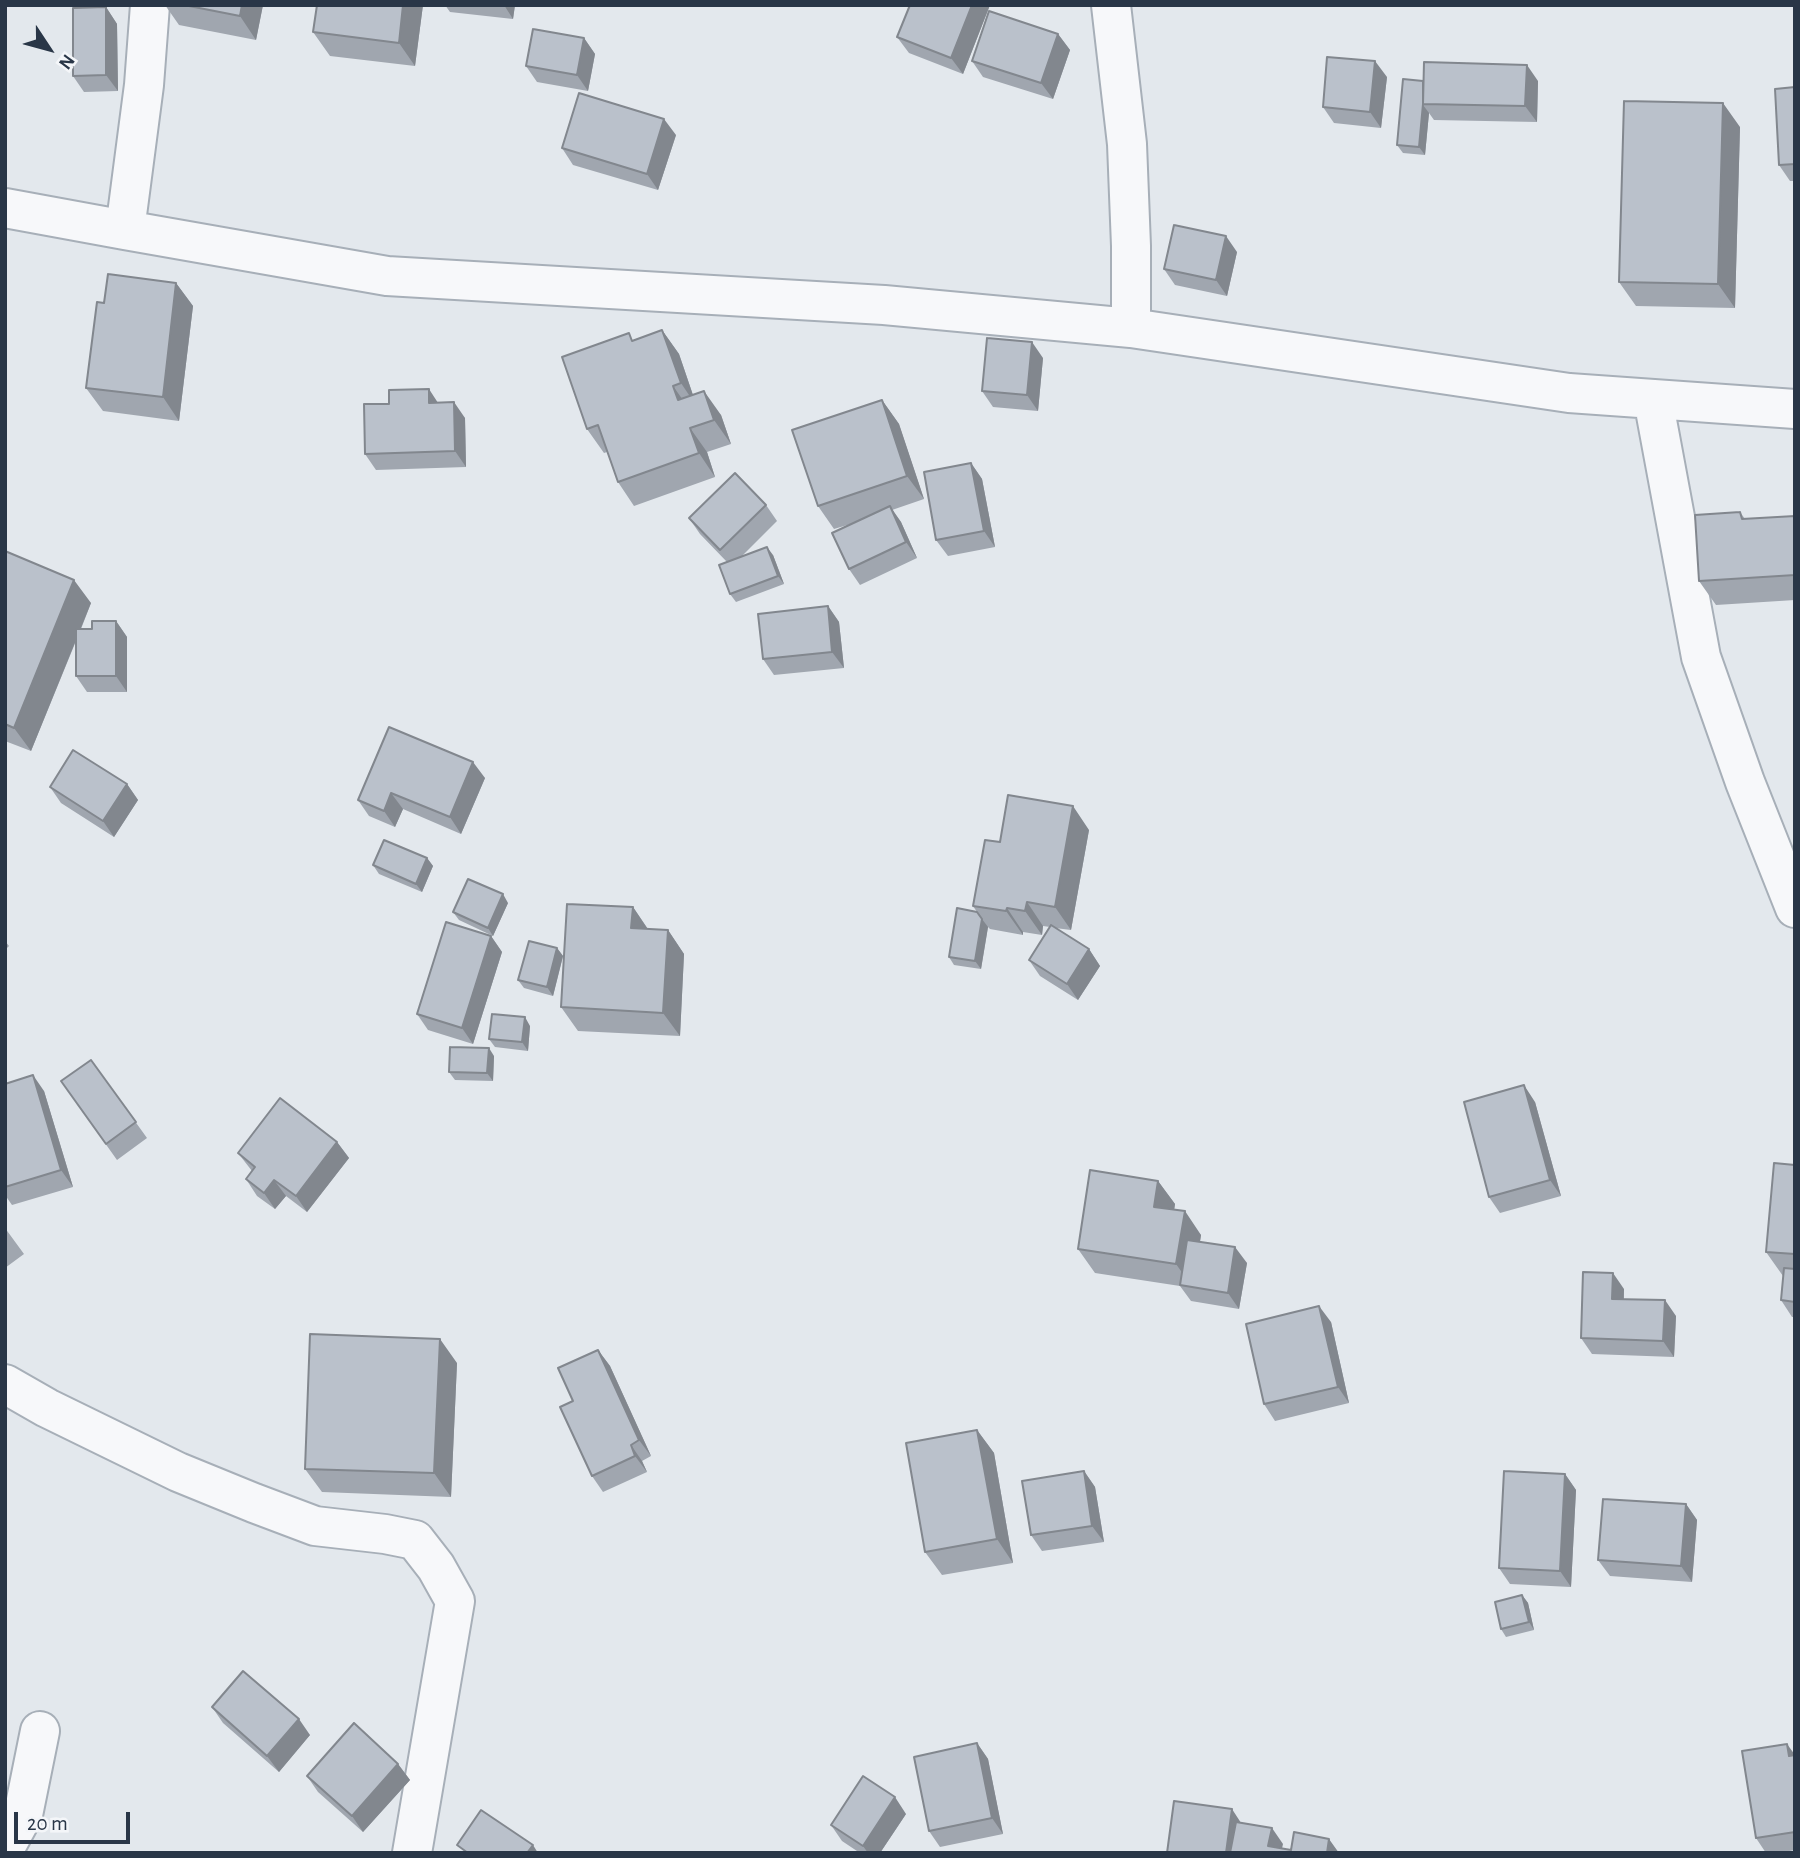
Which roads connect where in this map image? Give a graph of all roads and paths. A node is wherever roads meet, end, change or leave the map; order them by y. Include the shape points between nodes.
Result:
1 (150, 5) edge
2 (1111, 5) edge
3 (5, 208) edge
4 (125, 230) junction
5 (1131, 328) junction
6 (1653, 399) junction
7 (1795, 409) edge
8 (1795, 908) edge
9 (5, 1384) edge
10 (40, 1731) dead end
11 (5, 1848) edge
12 (412, 1853) edge

1 - 4 street
2 - 5 street via 1128,144
3 - 4 street
4 - 5 street via 387,276 884,305
5 - 6 street via 1569,393
6 - 7 street
6 - 8 street via 1701,657
9 - 12 street via 178,1472 266,1508 315,1526 415,1540 455,1601
10 - 11 street via 23,1815

